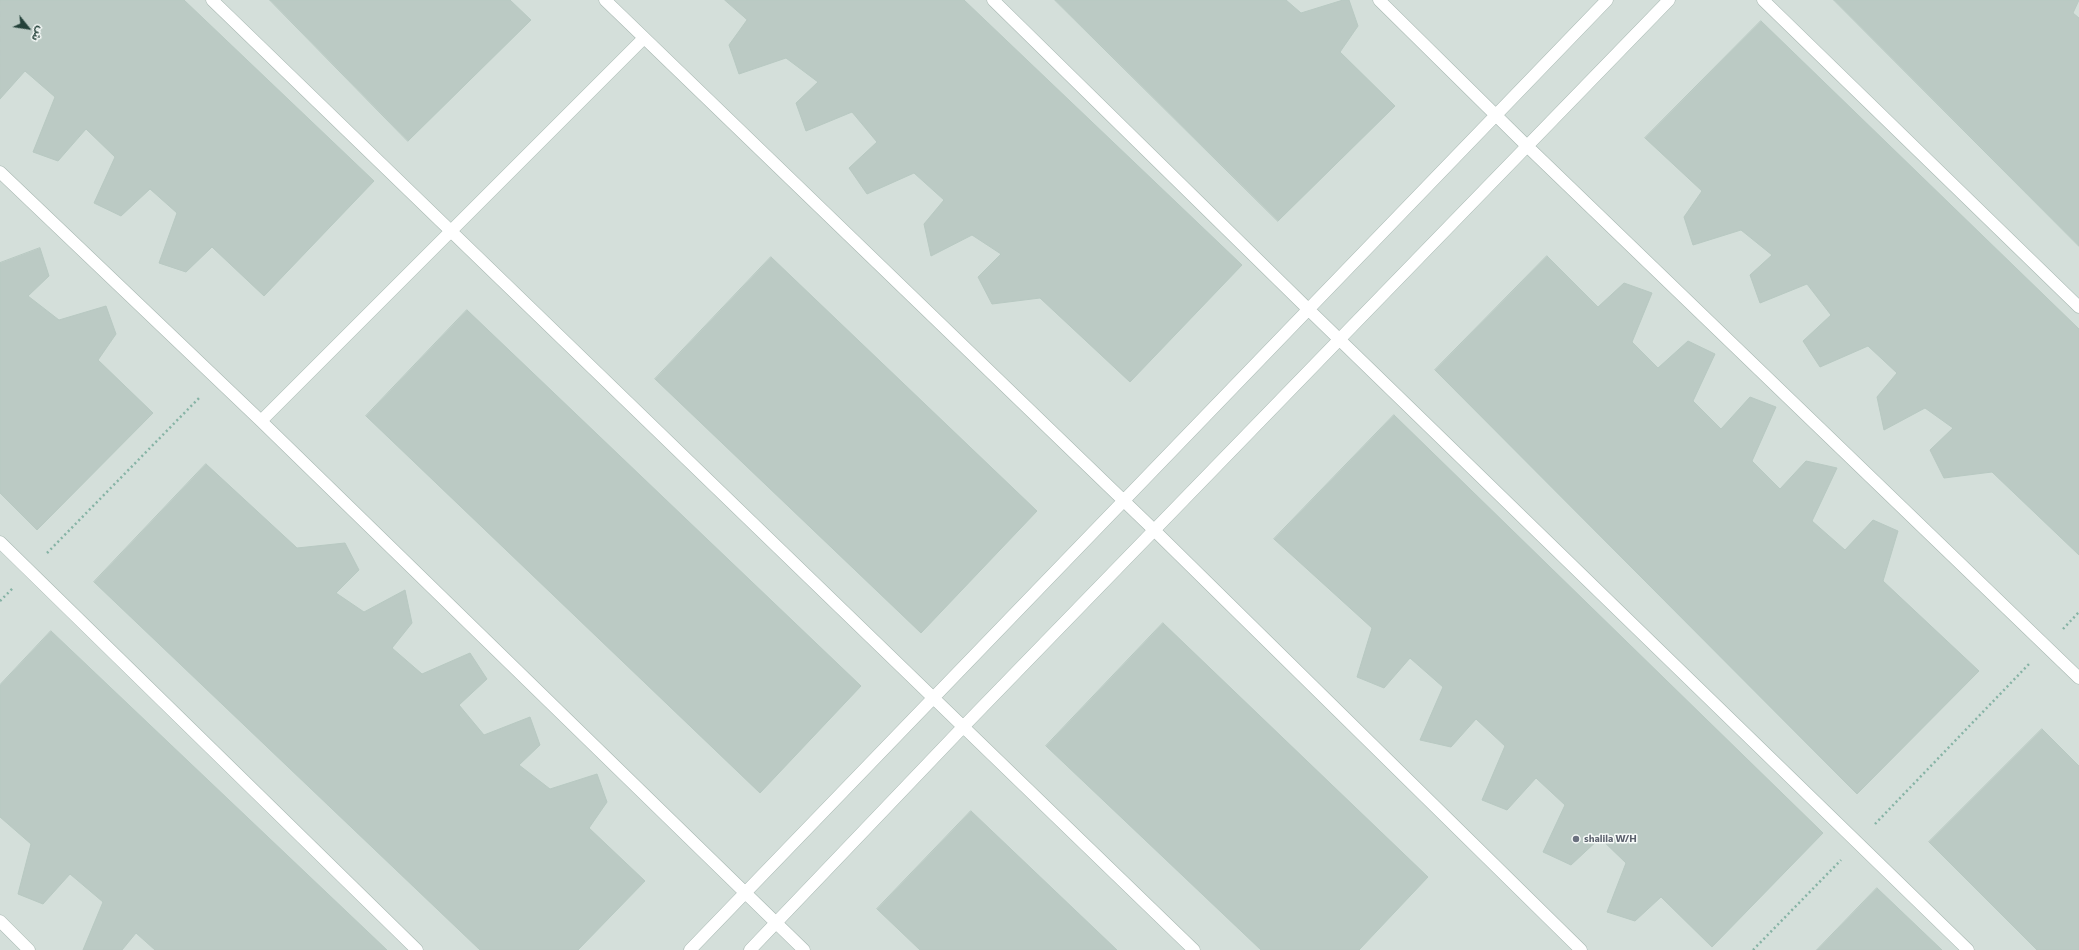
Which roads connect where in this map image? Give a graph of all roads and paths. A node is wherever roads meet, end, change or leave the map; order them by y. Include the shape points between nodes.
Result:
1 (212, 0) edge
2 (605, 0) edge
3 (993, 0) edge
4 (1379, 0) edge
5 (1607, 0) edge
6 (1669, 0) edge
7 (1763, 0) edge
8 (644, 38) junction
9 (1497, 114) junction
10 (1527, 146) junction
11 (0, 172) edge
12 (451, 231) junction
13 (2079, 307) edge
14 (1308, 309) junction
15 (1339, 339) junction
16 (218, 379) junction
17 (261, 421) junction
18 (1122, 501) junction
19 (1154, 530) junction
20 (0, 542) edge
21 (29, 571) junction
22 (0, 601) edge
23 (2079, 612) edge
24 (2046, 646) junction
25 (2079, 678) edge
26 (933, 697) junction
27 (963, 727) junction
28 (1857, 842) junction
29 (747, 892) junction
30 (0, 921) edge
31 (777, 923) junction
32 (29, 950) edge
33 (417, 950) edge
34 (690, 950) edge
35 (750, 950) edge
36 (804, 950) edge
37 (1194, 950) edge
38 (1581, 950) edge
39 (1753, 950) edge
40 (1968, 950) edge

1 - 12 street
2 - 8 street
3 - 14 street
4 - 9 street
5 - 9 street
6 - 10 street
7 - 13 street
8 - 12 street
8 - 18 street
9 - 10 street
9 - 14 street
10 - 15 street
10 - 24 street
11 - 16 street
12 - 17 street
12 - 26 street
14 - 15 street
14 - 18 street
15 - 19 street
15 - 28 street
16 - 17 street
16 - 21 path
17 - 29 street
18 - 19 street
18 - 26 street
19 - 27 street
19 - 38 street
20 - 21 street
21 - 22 path
21 - 33 street
23 - 24 path
24 - 25 street
24 - 28 path
26 - 27 street
26 - 29 street
27 - 31 street
27 - 37 street
28 - 39 path
28 - 40 street
29 - 31 street
29 - 34 street
30 - 32 street
31 - 35 street
31 - 36 street

